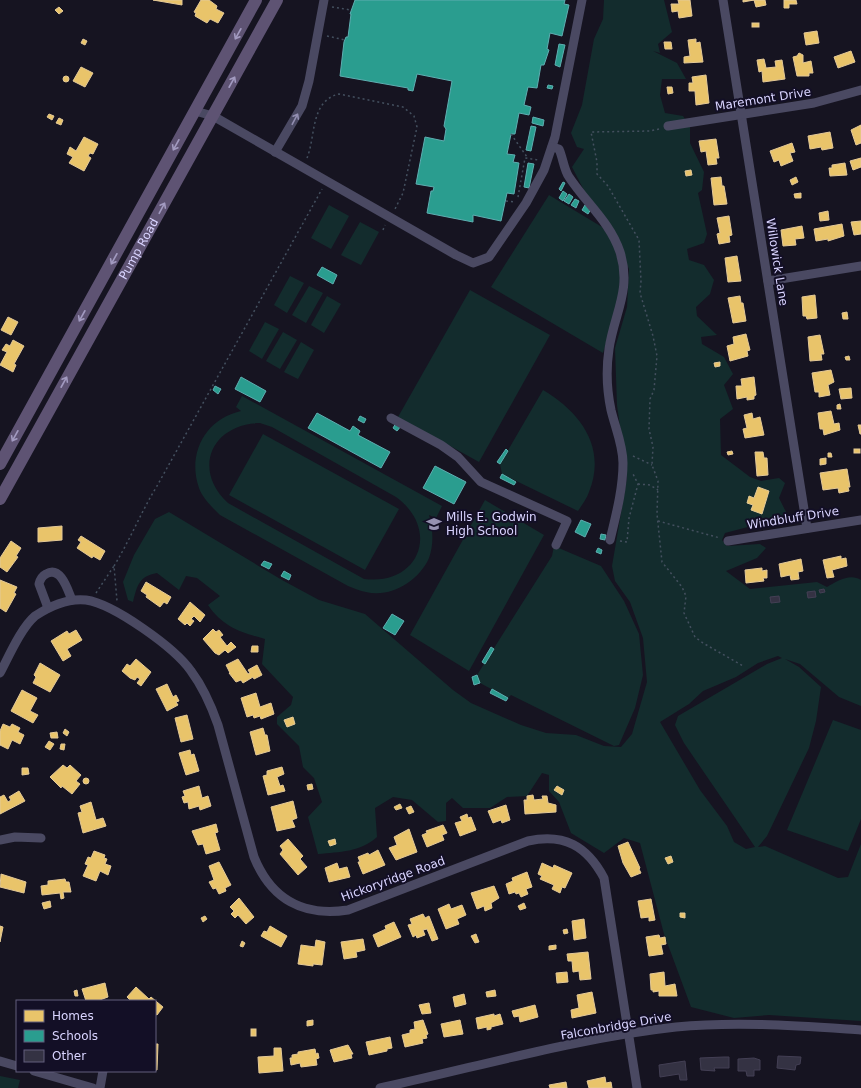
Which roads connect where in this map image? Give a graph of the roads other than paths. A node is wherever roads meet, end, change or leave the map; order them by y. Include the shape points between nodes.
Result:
1 (256, 0) edge
2 (277, 0) edge
3 (582, 0) edge
4 (723, 0) edge
5 (326, 3) edge
6 (861, 90) edge
7 (195, 111) junction
8 (741, 115) junction
9 (213, 116) junction
10 (668, 126) road end
11 (552, 147) junction
12 (275, 152) junction
13 (861, 266) edge
14 (768, 281) junction
15 (391, 418) dead end
16 (0, 464) edge
17 (0, 499) edge
18 (861, 520) edge
19 (807, 528) junction
20 (610, 540) road end
21 (728, 541) road end
22 (556, 545) dead end
23 (72, 600) junction
24 (48, 608) junction
25 (0, 673) edge
26 (41, 838) dead end
27 (0, 840) edge
28 (861, 1030) edge
29 (629, 1035) junction
30 (0, 1061) edge
31 (16, 1066) edge
32 (37, 1072) edge
33 (103, 1072) edge
34 (93, 1088) edge
35 (100, 1088) edge
36 (380, 1088) edge
37 (637, 1088) edge

1 -> 7 main road, Pump Road
9 -> 2 main road, Pump Road
3 - 11 street
4 - 8 street, Willowick Lane
12 -> 5 street via 302,106
6 - 8 street, Maremont Drive via 814,103
7 - 9 street
7 -> 16 main road, Pump Road
8 - 10 street, Maremont Drive
8 - 14 street, Willowick Lane
9 - 12 street
17 -> 9 main road, Pump Road
11 - 12 street via 526,203 488,257 473,263
11 - 20 street via 559,149 568,176 611,233 623,266 625,285 608,359 610,399 623,462 621,492
13 - 14 street
14 - 19 street, Willowick Lane
15 - 22 street via 458,457 481,482 567,522
18 - 19 street, Windbluff Drive
19 - 21 street, Windbluff Drive
23 - 24 street, Hickoryridge Road
23 - 24 street via 61,577 54,572 46,574 39,584
23 - 29 street, Hickoryridge Road via 101,604 169,648 190,669 202,686 218,725 254,857 266,880 278,893 296,905 334,912 348,910 528,841 549,838 569,842 588,854 604,878
24 - 25 street, Hickoryridge Road via 27,625
26 - 27 street via 15,837
28 - 29 street, Falconbridge Drive via 790,1025 702,1025
29 - 36 street, Falconbridge Drive via 586,1042
29 - 37 street, Hickoryridge Road
30 - 31 street
32 - 34 street
33 - 35 street

